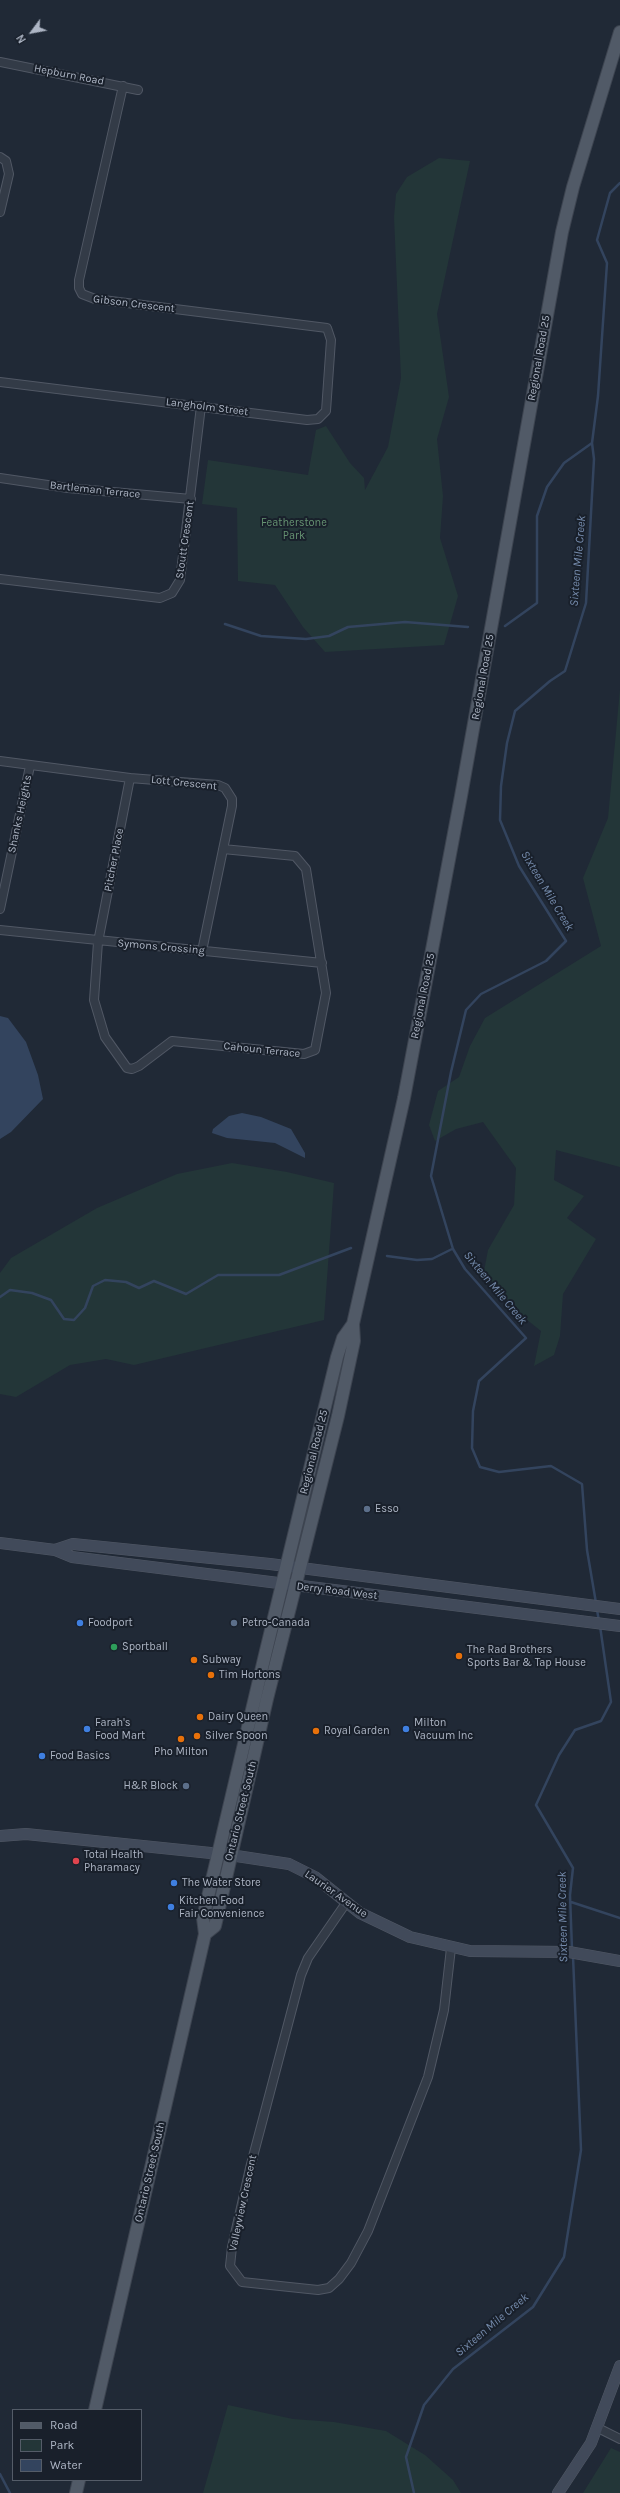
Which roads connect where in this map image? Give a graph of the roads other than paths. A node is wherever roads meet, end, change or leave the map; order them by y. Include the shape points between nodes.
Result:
1 (620, 32) edge
2 (0, 62) edge
3 (123, 86) junction
4 (138, 90) dead end
5 (0, 157) edge
6 (0, 212) edge
7 (327, 328) joint
8 (0, 382) edge
9 (201, 406) junction
10 (0, 478) edge
11 (191, 499) junction
12 (0, 580) edge
13 (0, 761) edge
14 (30, 766) junction
15 (130, 778) junction
16 (222, 849) junction
17 (0, 909) edge
18 (0, 930) edge
19 (98, 942) junction
20 (202, 951) junction
21 (322, 963) junction
22 (353, 1324) junction
23 (0, 1543) edge
24 (55, 1550) junction
25 (286, 1566) junction
26 (302, 1567) junction
27 (282, 1584) junction
28 (297, 1586) junction
29 (620, 1609) edge
30 (620, 1626) edge
31 (0, 1836) edge
32 (224, 1854) junction
33 (346, 1903) junction
34 (451, 1948) junction
35 (620, 1961) edge
36 (620, 2366) edge
37 (95, 2409) edge
38 (598, 2428) junction
39 (620, 2439) edge
40 (79, 2481) edge
41 (76, 2493) edge
42 (558, 2493) edge

1 - 22 main road, Regional Road 25 via 562,232 464,781 404,1098
2 - 3 street, Hepburn Road
3 - 4 street, Hepburn Road
3 - 7 street, Gibson Crescent via 79,280 82,294 95,299
5 - 6 street via 6,161 9,174
7 - 9 street, Langholm Street via 331,340 327,404 326,411 318,419 307,420
8 - 9 street, Langholm Street
9 - 11 street, Stoutt Crescent
10 - 11 street, Bartleman Terrace via 68,488
11 - 12 street, Stoutt Crescent via 180,583 176,590 167,596 160,598
13 - 14 street, Lott Crescent
14 - 15 street, Lott Crescent
14 - 17 street, Shanks Heights
15 - 16 street, Lott Crescent via 218,785 225,788 232,799 232,806
15 - 19 street, Pitcher Place
16 - 20 street, Lott Crescent
16 - 21 street, Cahoun Terrace via 295,856 303,863 309,878
18 - 19 street, Symons Crossing
19 - 20 street, Symons Crossing
19 - 21 street, Cahoun Terrace via 94,1000 105,1037 121,1062 132,1069 172,1041 304,1054 313,1052 326,993
20 - 21 street, Symons Crossing
22 - 25 main road, Regional Road 25 via 343,1338 337,1357
22 - 26 main road, Regional Road 25 via 354,1341
23 - 24 main road, Derry Road West
24 - 25 main road, Derry Road West via 73,1544
24 - 27 main road, Derry Road West via 72,1557
25 - 26 main road, Derry Road West
25 - 27 main road, Regional Road 25
26 - 28 main road, Ontario Street South
26 - 29 main road, Derry Road West
27 - 28 main road, Derry Road West
27 - 32 main road, Ontario Street South
28 - 30 main road, Derry Road West
28 - 32 main road, Ontario Street South
31 - 32 main road, Laurier Avenue via 26,1834
32 - 33 main road, Laurier Avenue via 289,1864 315,1877
32 - 37 main road, Ontario Street South via 215,1926 205,1934
33 - 34 main road, Laurier Avenue via 383,1926 410,1937
33 - 34 street, Valleyview Crescent via 308,1958 299,1983 232,2247 230,2266 242,2282 318,2290 329,2288 351,2263 368,2232 428,2077 444,2010
34 - 35 main road, Laurier Avenue via 470,1951 589,1954
36 - 38 main road
38 - 39 street
38 - 42 main road
40 - 41 main road

